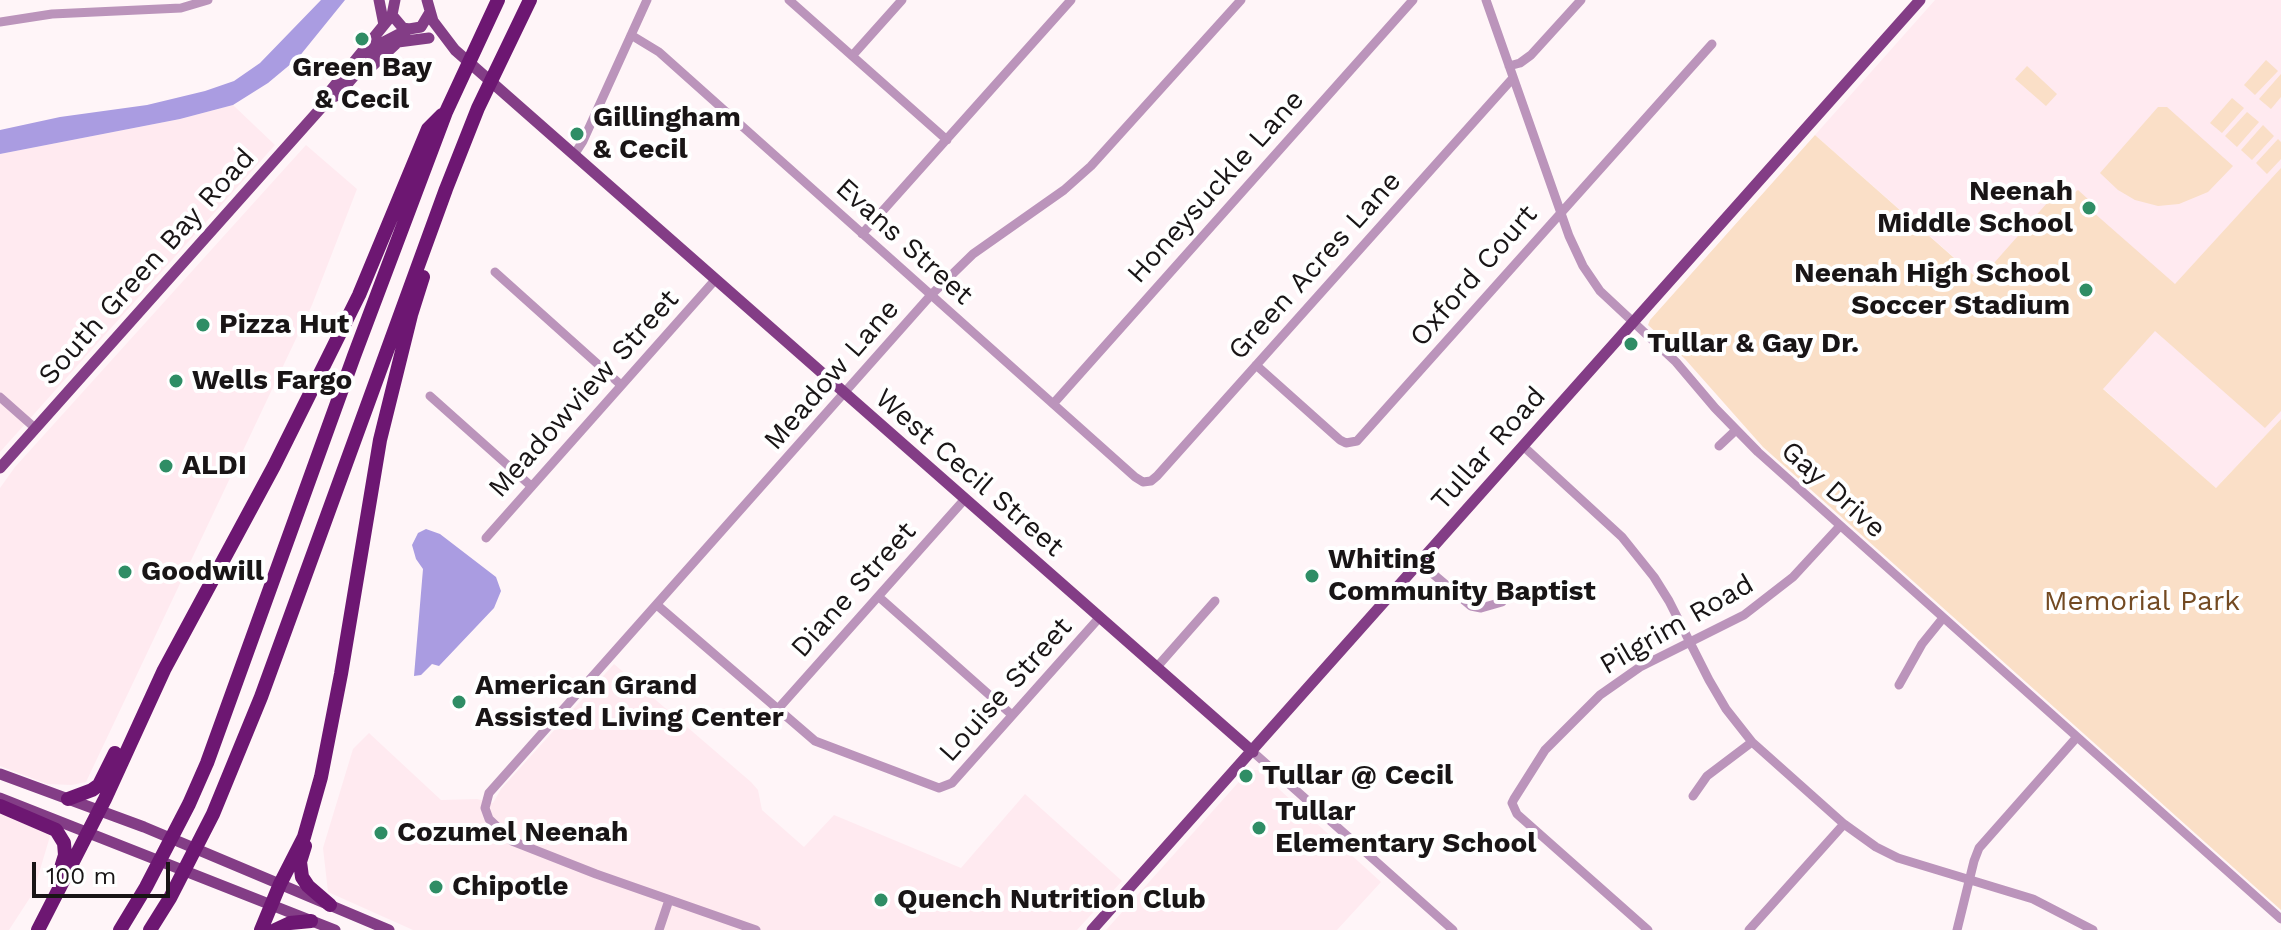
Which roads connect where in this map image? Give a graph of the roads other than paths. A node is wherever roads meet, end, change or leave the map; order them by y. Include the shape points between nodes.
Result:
1 (208, 0) edge
2 (379, 0) edge
3 (498, 0) edge
4 (530, 0) edge
5 (647, 0) edge
6 (789, 0) edge
7 (902, 0) edge
8 (1071, 0) edge
9 (1241, 0) edge
10 (1413, 0) edge
11 (1486, 0) edge
12 (1581, 0) edge
13 (1920, 0) edge
14 (429, 4) edge
15 (392, 6) edge
16 (0, 22) edge
17 (384, 25) junction
18 (412, 29) junction
19 (631, 35) junction
20 (429, 38) junction
21 (1712, 44) dead end
22 (455, 50) junction
23 (852, 56) junction
24 (1509, 66) junction
25 (1513, 78) junction
26 (334, 97) junction
27 (446, 112) junction
28 (947, 140) junction
29 (574, 155) junction
30 (1560, 212) junction
31 (432, 227) junction
32 (862, 234) junction
33 (495, 272) dead end
34 (715, 280) junction
35 (931, 295) junction
36 (1634, 323) junction
37 (1256, 365) junction
38 (621, 385) junction
39 (844, 395) junction
40 (430, 396) dead end
41 (0, 397) edge
42 (1053, 404) junction
43 (35, 428) junction
44 (1736, 430) junction
45 (1523, 446) junction
46 (1719, 446) dead end
47 (0, 468) edge
48 (1147, 482) joint
49 (531, 486) junction
50 (964, 500) junction
51 (1840, 526) junction
52 (486, 538) dead end
53 (1420, 563) junction
54 (879, 597) junction
55 (1215, 601) dead end
56 (1502, 602) dead end
57 (657, 605) junction
58 (1099, 618) junction
59 (1943, 618) junction
60 (1689, 642) junction
61 (1156, 668) junction
62 (1899, 685) dead end
63 (151, 696) junction
64 (777, 710) junction
65 (1012, 715) junction
66 (2077, 737) junction
67 (1752, 742) junction
68 (1253, 752) junction
69 (0, 774) edge
70 (1693, 796) dead end
71 (0, 798) edge
72 (68, 799) junction
73 (0, 806) edge
74 (99, 810) junction
75 (1844, 824) junction
76 (88, 833) junction
77 (304, 837) junction
78 (1969, 879) junction
79 (280, 884) junction
80 (669, 900) junction
81 (50, 903) junction
82 (330, 905) junction
83 (271, 906) junction
84 (2281, 919) edge
85 (311, 921) junction
86 (38, 930) edge
87 (120, 930) edge
88 (150, 930) edge
89 (261, 930) edge
90 (275, 930) edge
91 (335, 930) edge
92 (389, 930) edge
93 (659, 930) edge
94 (756, 930) edge
95 (1092, 930) edge
96 (1453, 930) edge
97 (1648, 930) edge
98 (1749, 930) edge
99 (1957, 930) edge
100 (2093, 930) edge

1 - 16 street via 181,8
2 - 17 main road
3 - 27 highway
4 - 31 highway via 478,108
5 - 19 street
6 - 23 street
7 - 23 street
8 - 28 street
9 - 35 street, Meadow Lane via 1091,166 973,254
10 - 42 street, Honeysuckle Lane
11 - 24 street, Gay Drive
12 - 24 street via 1531,55
13 - 36 main road, Tullar Road
14 - 18 main road, South Green Bay Road via 426,22
14 - 22 main road, West Cecil Street via 433,21
15 - 17 main road, South Green Bay Road
15 - 18 main road, West Cecil Street via 398,25
17 - 26 main road, South Green Bay Road via 331,90
18 - 20 main road, West Cecil Street
18 - 26 main road, South Green Bay Road via 382,43
19 - 29 street
19 - 32 street, Evans Street via 659,52
20 - 22 main road, West Cecil Street
20 - 26 main road via 394,44 354,85
21 - 30 street, Oxford Court
22 - 29 main road, West Cecil Street
23 - 28 street
24 - 25 street, Gay Drive
25 - 30 street, Gay Drive
25 - 37 street, Green Acres Lane
26 - 43 main road, South Green Bay Road
27 - 63 highway via 428,129 359,295
27 - 87 highway via 207,763
28 - 32 street
29 - 34 main road, West Cecil Street
30 - 36 street, Gay Drive via 1591,280
30 - 37 street, Oxford Court via 1354,442 1340,440
31 - 77 highway via 435,242 386,409 329,738
31 - 88 highway via 261,697 213,814
32 - 35 street, Evans Street
33 - 38 street
34 - 38 street, Meadowview Street
34 - 39 main road, West Cecil Street
35 - 39 street, Meadow Lane
35 - 42 street, Evans Street
36 - 44 street, Gay Drive
36 - 45 main road, Tullar Road
37 - 48 street, Green Acres Lane
38 - 49 street, Meadowview Street
39 - 50 main road, West Cecil Street
39 - 57 street, Meadow Lane
40 - 49 street
41 - 43 street
42 - 48 street, Evans Street
43 - 47 main road, South Green Bay Road
44 - 46 street
44 - 51 street, Gay Drive
45 - 53 main road, Tullar Road
45 - 60 street via 1630,546 1662,589
49 - 52 street, Meadowview Street
50 - 54 street, Diane Street
50 - 58 main road, West Cecil Street
51 - 59 street, Gay Drive
51 - 60 street, Pilgrim Road via 1770,596
53 - 56 street via 1471,606
53 - 68 main road, Tullar Road
54 - 64 street, Diane Street
54 - 65 street
55 - 61 street
57 - 64 street
57 - 80 street, Meadow Lane via 492,789 485,808 512,841
58 - 61 main road, West Cecil Street
58 - 65 street, Louise Street
59 - 62 street
59 - 66 street, Gay Drive
60 - 67 street via 1726,709
60 - 97 street, Pilgrim Road via 1640,667 1586,708 1545,750 1512,803 1517,814
61 - 68 main road, West Cecil Street
63 - 72 highway via 135,710 102,781
63 - 74 highway
64 - 65 street, Louise Street via 821,744 944,788
66 - 78 street via 1987,837
66 - 84 street, Gay Drive
67 - 70 street via 1707,776
67 - 75 street
68 - 95 main road, Tullar Road
68 - 96 street, West Cecil Street
69 - 72 main road
71 - 76 main road
72 - 74 main road
73 - 81 highway via 50,826 61,837 63,868
74 - 76 highway
74 - 79 main road
75 - 78 street via 1898,858
75 - 98 street
76 - 81 highway
76 - 83 main road
77 - 79 highway
77 - 82 highway via 302,877
78 - 99 street
78 - 100 street via 2033,899
79 - 82 main road
79 - 83 highway
80 - 93 street
80 - 94 street
81 - 86 highway
82 - 92 main road
83 - 85 main road
83 - 89 highway
85 - 90 highway
85 - 91 main road

